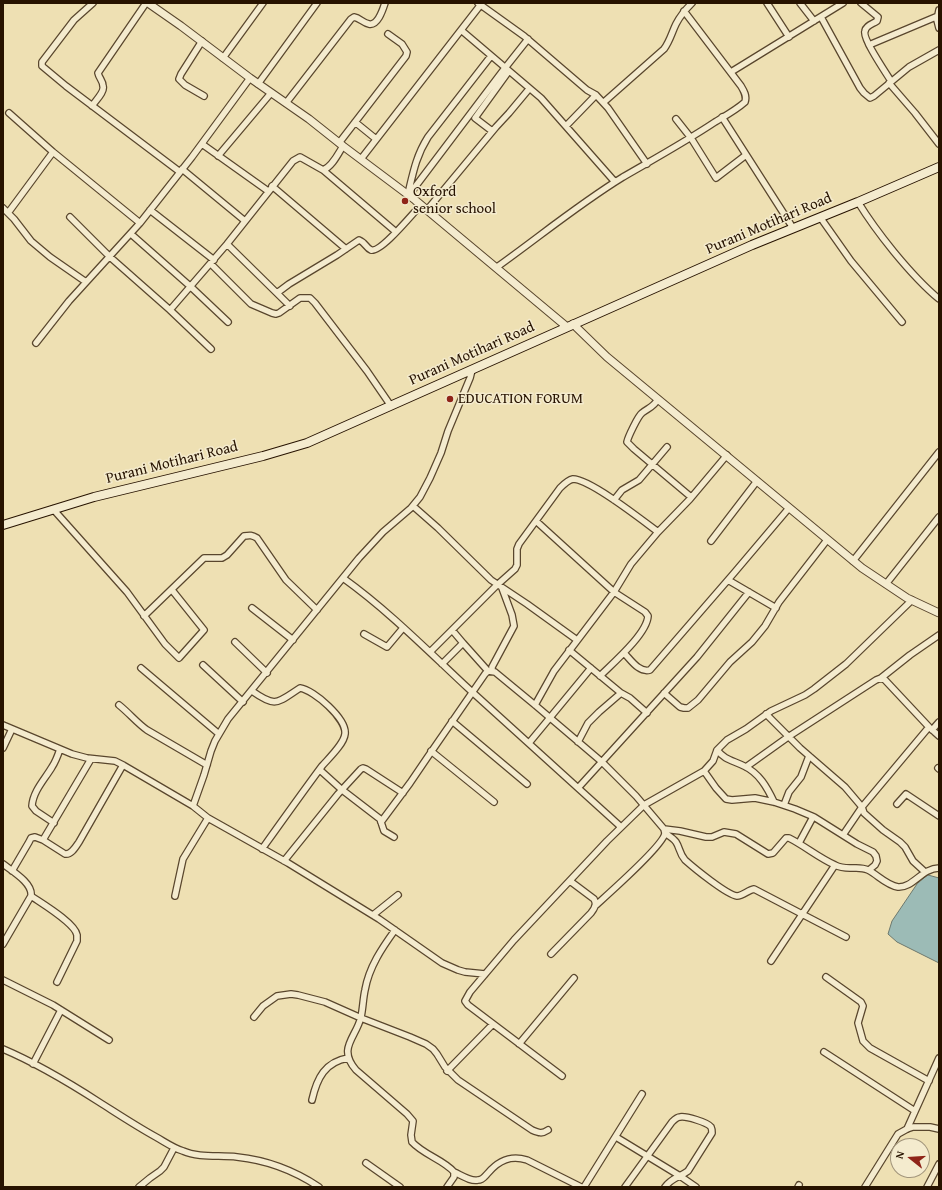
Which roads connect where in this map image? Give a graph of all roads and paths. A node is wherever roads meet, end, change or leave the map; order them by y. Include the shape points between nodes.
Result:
1 (93, 3) edge
2 (147, 3) edge
3 (263, 3) edge
4 (317, 3) edge
5 (385, 3) edge
6 (692, 3) edge
7 (767, 3) edge
8 (800, 3) edge
9 (843, 3) edge
10 (861, 3) edge
11 (480, 4) edge
12 (684, 11) junction
13 (938, 13) edge
14 (821, 17) junction
15 (814, 21) junction
16 (939, 28) edge
17 (461, 30) junction
18 (388, 34) dead end
19 (789, 37) junction
20 (528, 39) junction
21 (202, 42) junction
22 (869, 45) junction
23 (939, 50) edge
24 (491, 56) junction
25 (223, 58) junction
26 (507, 69) junction
27 (731, 72) junction
28 (250, 78) junction
29 (890, 82) junction
30 (258, 84) junction
31 (529, 89) junction
32 (271, 93) junction
33 (596, 94) junction
34 (204, 96) dead end
35 (604, 102) junction
36 (286, 103) junction
37 (92, 106) junction
38 (9, 113) dead end
39 (722, 117) junction
40 (676, 119) dead end
41 (355, 122) junction
42 (566, 126) junction
43 (492, 131) junction
44 (691, 138) junction
45 (376, 139) junction
46 (202, 144) junction
47 (341, 144) junction
48 (939, 144) edge
49 (53, 152) junction
50 (746, 155) junction
51 (218, 156) junction
52 (361, 159) junction
53 (647, 164) junction
54 (939, 167) edge
55 (323, 170) junction
56 (181, 171) junction
57 (616, 182) junction
58 (270, 189) junction
59 (409, 195) junction
60 (858, 202) junction
61 (424, 207) junction
62 (3, 208) edge
63 (150, 210) junction
64 (8, 213) junction
65 (70, 217) dead end
66 (820, 217) junction
67 (245, 221) junction
68 (140, 223) junction
69 (793, 228) junction
70 (396, 232) junction
71 (131, 234) junction
72 (228, 244) junction
73 (346, 249) junction
74 (110, 257) junction
75 (212, 262) junction
76 (497, 267) junction
77 (86, 282) junction
78 (190, 287) junction
79 (277, 293) junction
80 (939, 299) edge
81 (290, 306) junction
82 (170, 310) junction
83 (228, 322) dead end
84 (902, 322) dead end
85 (570, 326) junction
86 (36, 343) dead end
87 (211, 349) dead end
88 (472, 370) junction
89 (658, 399) junction
90 (390, 406) junction
91 (667, 447) dead end
92 (939, 452) edge
93 (726, 455) junction
94 (652, 464) junction
95 (757, 480) junction
96 (691, 497) junction
97 (614, 500) junction
98 (413, 506) junction
99 (789, 508) junction
100 (53, 509) junction
101 (939, 517) edge
102 (536, 521) junction
103 (3, 525) edge
104 (658, 532) junction
105 (828, 540) junction
106 (711, 541) dead end
107 (853, 561) junction
108 (343, 578) junction
109 (728, 580) junction
110 (886, 584) junction
111 (500, 586) junction
112 (172, 590) junction
113 (614, 592) junction
114 (749, 592) junction
115 (912, 600) junction
116 (252, 608) dead end
117 (776, 608) junction
118 (318, 610) junction
119 (939, 613) edge
120 (144, 616) junction
121 (404, 628) junction
122 (452, 630) junction
123 (364, 634) dead end
124 (939, 635) edge
125 (293, 640) junction
126 (577, 640) junction
127 (235, 642) dead end
128 (463, 643) junction
129 (569, 650) junction
130 (430, 652) junction
131 (624, 653) junction
132 (442, 664) junction
133 (203, 665) dead end
134 (141, 668) dead end
135 (591, 668) junction
136 (490, 671) junction
137 (267, 673) junction
138 (600, 676) junction
139 (881, 678) junction
140 (252, 691) junction
141 (472, 691) junction
142 (621, 693) junction
143 (664, 693) junction
144 (243, 702) junction
145 (535, 704) junction
146 (119, 705) dead end
147 (647, 713) junction
148 (766, 714) junction
149 (550, 718) junction
150 (452, 721) junction
151 (939, 722) edge
152 (3, 725) edge
153 (930, 728) junction
154 (12, 729) junction
155 (219, 734) junction
156 (939, 736) edge
157 (788, 737) junction
158 (578, 742) junction
159 (529, 743) junction
160 (3, 748) edge
161 (60, 749) junction
162 (717, 750) junction
163 (431, 751) junction
164 (809, 756) junction
165 (91, 759) junction
166 (602, 762) junction
167 (123, 765) junction
168 (207, 765) junction
169 (746, 767) junction
170 (320, 770) junction
171 (704, 772) junction
172 (526, 784) dead end
173 (578, 788) junction
174 (341, 789) junction
175 (403, 793) junction
176 (494, 802) dead end
177 (774, 802) junction
178 (897, 804) dead end
179 (644, 805) junction
180 (784, 805) junction
181 (193, 806) junction
182 (862, 807) junction
183 (939, 816) edge
184 (813, 817) junction
185 (208, 818) junction
186 (381, 822) junction
187 (54, 823) junction
188 (621, 827) junction
189 (665, 831) junction
190 (842, 835) junction
191 (394, 837) dead end
192 (43, 840) junction
193 (799, 843) junction
194 (262, 849) junction
195 (284, 861) junction
196 (3, 864) edge
197 (835, 865) junction
198 (939, 868) edge
199 (869, 870) junction
200 (12, 871) junction
201 (925, 872) junction
202 (570, 880) junction
203 (398, 895) dead end
204 (31, 896) junction
205 (175, 896) dead end
206 (595, 906) junction
207 (373, 915) junction
208 (803, 915) junction
209 (395, 930) junction
210 (846, 938) dead end
211 (3, 944) edge
212 (551, 954) dead end
213 (771, 961) dead end
214 (485, 974) junction
215 (826, 977) dead end
216 (574, 978) dead end
217 (3, 980) edge
218 (57, 982) dead end
219 (61, 1010) junction
220 (254, 1017) dead end
221 (361, 1018) junction
222 (493, 1024) junction
223 (109, 1040) dead end
224 (519, 1044) junction
225 (3, 1049) edge
226 (824, 1052) dead end
227 (348, 1058) junction
228 (939, 1058) edge
229 (33, 1064) junction
230 (447, 1070) junction
231 (562, 1076) dead end
232 (929, 1081) junction
233 (642, 1094) dead end
234 (312, 1100) dead end
235 (915, 1111) junction
236 (907, 1129) junction
237 (939, 1129) edge
238 (548, 1130) dead end
239 (616, 1137) junction
240 (174, 1148) junction
241 (648, 1156) junction
242 (366, 1162) dead end
243 (939, 1164) edge
244 (454, 1172) junction
245 (680, 1176) junction
246 (140, 1187) edge
247 (319, 1187) edge
248 (400, 1187) edge
249 (447, 1187) edge
250 (581, 1187) edge
251 (584, 1187) edge
252 (625, 1187) edge
253 (665, 1187) edge
254 (696, 1187) edge
255 (865, 1187) edge
256 (927, 1187) edge

1 - 37 street via 74,20 42,62 45,70
2 - 21 street
2 - 37 street via 98,74 104,85
3 - 25 street
4 - 30 street
5 - 36 street via 373,24 354,17 351,19
6 - 12 street
7 - 19 street
8 - 15 street
9 - 14 street
10 - 22 street via 878,17 877,21 865,30
11 - 17 street
11 - 20 street
12 - 27 street
12 - 35 street via 664,49
13 - 16 street
13 - 22 street
14 - 15 street
14 - 29 street via 864,93 870,98
15 - 19 street
17 - 24 street
17 - 45 street
18 - 41 street via 402,44 407,52 406,56
19 - 27 street
20 - 26 street
20 - 33 street via 587,90
21 - 25 street
21 - 34 street via 179,79 184,85
22 - 29 street
23 - 29 street via 909,67
24 - 26 street
24 - 59 street via 421,148
25 - 28 street
26 - 31 street
26 - 43 street via 475,118
26 - 59 street
27 - 39 street via 745,92 746,98 742,105
28 - 30 street
28 - 46 street
29 - 48 street
30 - 32 street
31 - 42 street via 549,106
31 - 43 street
32 - 36 street
32 - 51 street
33 - 35 street
33 - 42 street
35 - 53 street
36 - 47 street
37 - 56 street
38 - 49 street
39 - 44 street
39 - 50 street
40 - 44 street
41 - 45 street
41 - 47 street
42 - 57 street
43 - 61 street
44 - 50 street via 716,178
44 - 53 street
45 - 52 street
46 - 51 street
46 - 56 street
47 - 52 street
47 - 55 street via 331,164
49 - 64 street
49 - 68 street
50 - 69 street
51 - 58 street
52 - 59 street
53 - 57 street
54 - 60 main road, Purani Motihari Road
55 - 58 street via 300,157 293,161
55 - 70 street
56 - 63 street
56 - 67 street
57 - 76 street
58 - 67 street
58 - 73 street
59 - 61 street
60 - 66 main road, Purani Motihari Road
60 - 80 street via 869,221 911,273
61 - 70 street
61 - 76 street
62 - 64 street
63 - 68 street
63 - 75 street
64 - 77 street via 31,241
65 - 74 street
66 - 69 main road, Purani Motihari Road
66 - 84 street via 851,261
67 - 72 street
68 - 71 street
69 - 85 main road, Purani Motihari Road
70 - 73 street via 376,250 371,250 359,240
71 - 74 street
71 - 78 street
72 - 75 street
72 - 79 street
73 - 79 street
74 - 77 street
74 - 82 street
75 - 78 street
75 - 81 street via 251,304 276,314
76 - 85 street
77 - 86 street
78 - 82 street
78 - 83 street
79 - 81 street
81 - 90 street via 305,297 315,303 367,371
82 - 87 street
85 - 88 main road, Purani Motihari Road
85 - 89 street
88 - 90 main road, Purani Motihari Road
88 - 98 street via 441,453
89 - 93 street
89 - 94 street via 653,407 639,416 627,442
90 - 100 main road, Purani Motihari Road via 297,447 111,492
91 - 94 street
92 - 107 street
93 - 95 street
93 - 96 street
94 - 96 street
94 - 97 street via 639,480 622,490
95 - 99 street
95 - 106 street
96 - 104 street
97 - 102 street via 588,484 571,479 560,488
97 - 104 street
98 - 108 street via 372,543
98 - 111 street
99 - 105 street
99 - 109 street
100 - 103 main road, Purani Motihari Road
100 - 120 street via 127,592
101 - 110 street
102 - 111 street via 519,544 515,569
102 - 113 street
104 - 113 street via 627,570
105 - 107 street
105 - 117 street
107 - 110 street
108 - 118 street
108 - 121 street via 366,594
109 - 114 street
109 - 131 street via 650,670 641,670
110 - 115 street
111 - 122 street
111 - 126 street
111 - 136 street via 514,626
112 - 118 street via 204,558 222,558 244,536 252,535 261,543 286,580
112 - 120 street
112 - 120 street via 204,630 179,658
113 - 126 street
113 - 131 street via 648,616 643,629
114 - 117 street
114 - 143 street via 697,658
115 - 119 street
115 - 148 street via 846,664 814,689
116 - 125 street
117 - 143 street via 752,642 688,708 680,707
118 - 125 street
121 - 123 street via 387,647
121 - 130 street
122 - 128 street
122 - 130 street
124 - 139 street via 910,654
125 - 137 street
126 - 129 street
127 - 137 street
128 - 132 street
128 - 136 street
129 - 135 street
129 - 145 street
130 - 132 street
131 - 138 street
132 - 141 street
133 - 144 street
134 - 155 street
135 - 138 street
135 - 149 street
136 - 141 street
136 - 145 street via 495,672
137 - 140 street
138 - 142 street
139 - 153 street
139 - 157 street
140 - 144 street
140 - 170 street via 264,700 275,702 300,688 305,689 331,709 341,721 346,734
141 - 150 street
141 - 159 street
142 - 147 street
142 - 158 street via 588,723
143 - 147 street
144 - 155 street
145 - 149 street
146 - 168 street via 131,714 138,724
147 - 166 street
148 - 157 street
148 - 162 street via 727,740
149 - 158 street
149 - 159 street
150 - 163 street
150 - 172 street
151 - 153 street
152 - 154 street
153 - 156 street
153 - 182 street
154 - 160 street
154 - 161 street
155 - 168 street
157 - 164 street
157 - 169 street
158 - 166 street
159 - 173 street
161 - 165 street
161 - 187 street via 32,802 36,811
162 - 169 street via 725,758
162 - 171 street via 713,761
163 - 175 street
163 - 176 street
164 - 180 street via 802,777 789,792
164 - 182 street via 840,782
165 - 167 street via 115,761
165 - 187 street
166 - 173 street
166 - 179 street
167 - 181 street
167 - 192 street via 71,853 65,854
168 - 181 street
169 - 177 street via 760,777
170 - 174 street
170 - 194 street
171 - 177 street via 726,799 755,798
171 - 179 street
173 - 188 street
174 - 175 street via 363,768
174 - 186 street
174 - 195 street
175 - 186 street
177 - 180 street
178 - 183 street via 906,794
179 - 188 street
179 - 189 street
180 - 184 street
181 - 185 street
182 - 190 street
182 - 201 street via 873,822 905,847 913,861
184 - 190 street
184 - 193 street
185 - 194 street
185 - 205 street via 183,859
186 - 191 street via 384,831
187 - 192 street
188 - 202 street
189 - 193 street via 680,831 706,837 730,832 768,854 773,853 786,838
189 - 206 street via 663,840 650,854
189 - 208 street via 677,843 685,860 728,892 738,896 754,889
190 - 199 street via 876,856 875,865
192 - 200 street via 31,838
193 - 197 street
194 - 195 street
195 - 207 street
196 - 200 street
197 - 199 street
197 - 208 street
198 - 201 street via 931,868
199 - 201 street via 885,882 898,887 909,884
200 - 204 street via 28,884
202 - 206 street via 594,899
202 - 214 street
203 - 207 street
204 - 211 street
204 - 218 street via 63,918 77,935 77,941
206 - 212 street
207 - 209 street
208 - 210 street
208 - 213 street
209 - 214 street via 451,967
209 - 221 street via 369,973
214 - 222 street via 465,1001
215 - 232 street via 861,1002 863,1006 858,1023 866,1045
216 - 224 street
217 - 219 street
219 - 223 street
219 - 229 street
220 - 221 street via 273,998 291,994 325,1002
221 - 227 street via 350,1042
221 - 230 street via 426,1044 433,1049
222 - 224 street
222 - 230 street
224 - 231 street
225 - 229 street
226 - 235 street
227 - 234 street via 336,1061 322,1073
227 - 244 street via 356,1070 408,1114 413,1122 412,1142
228 - 232 street
229 - 240 street
230 - 238 street via 537,1133
232 - 235 street
233 - 239 street
235 - 236 street
236 - 237 street
236 - 255 street via 898,1134
239 - 241 street
239 - 251 street
240 - 246 street via 164,1167
240 - 247 street via 194,1155 248,1158 286,1170
241 - 245 street
241 - 245 street via 676,1118 702,1121 709,1125 712,1133 688,1171
241 - 252 street
242 - 248 street
243 - 256 street
244 - 249 street via 454,1177
244 - 250 street via 479,1180 507,1159 520,1158
245 - 253 street
245 - 254 street

